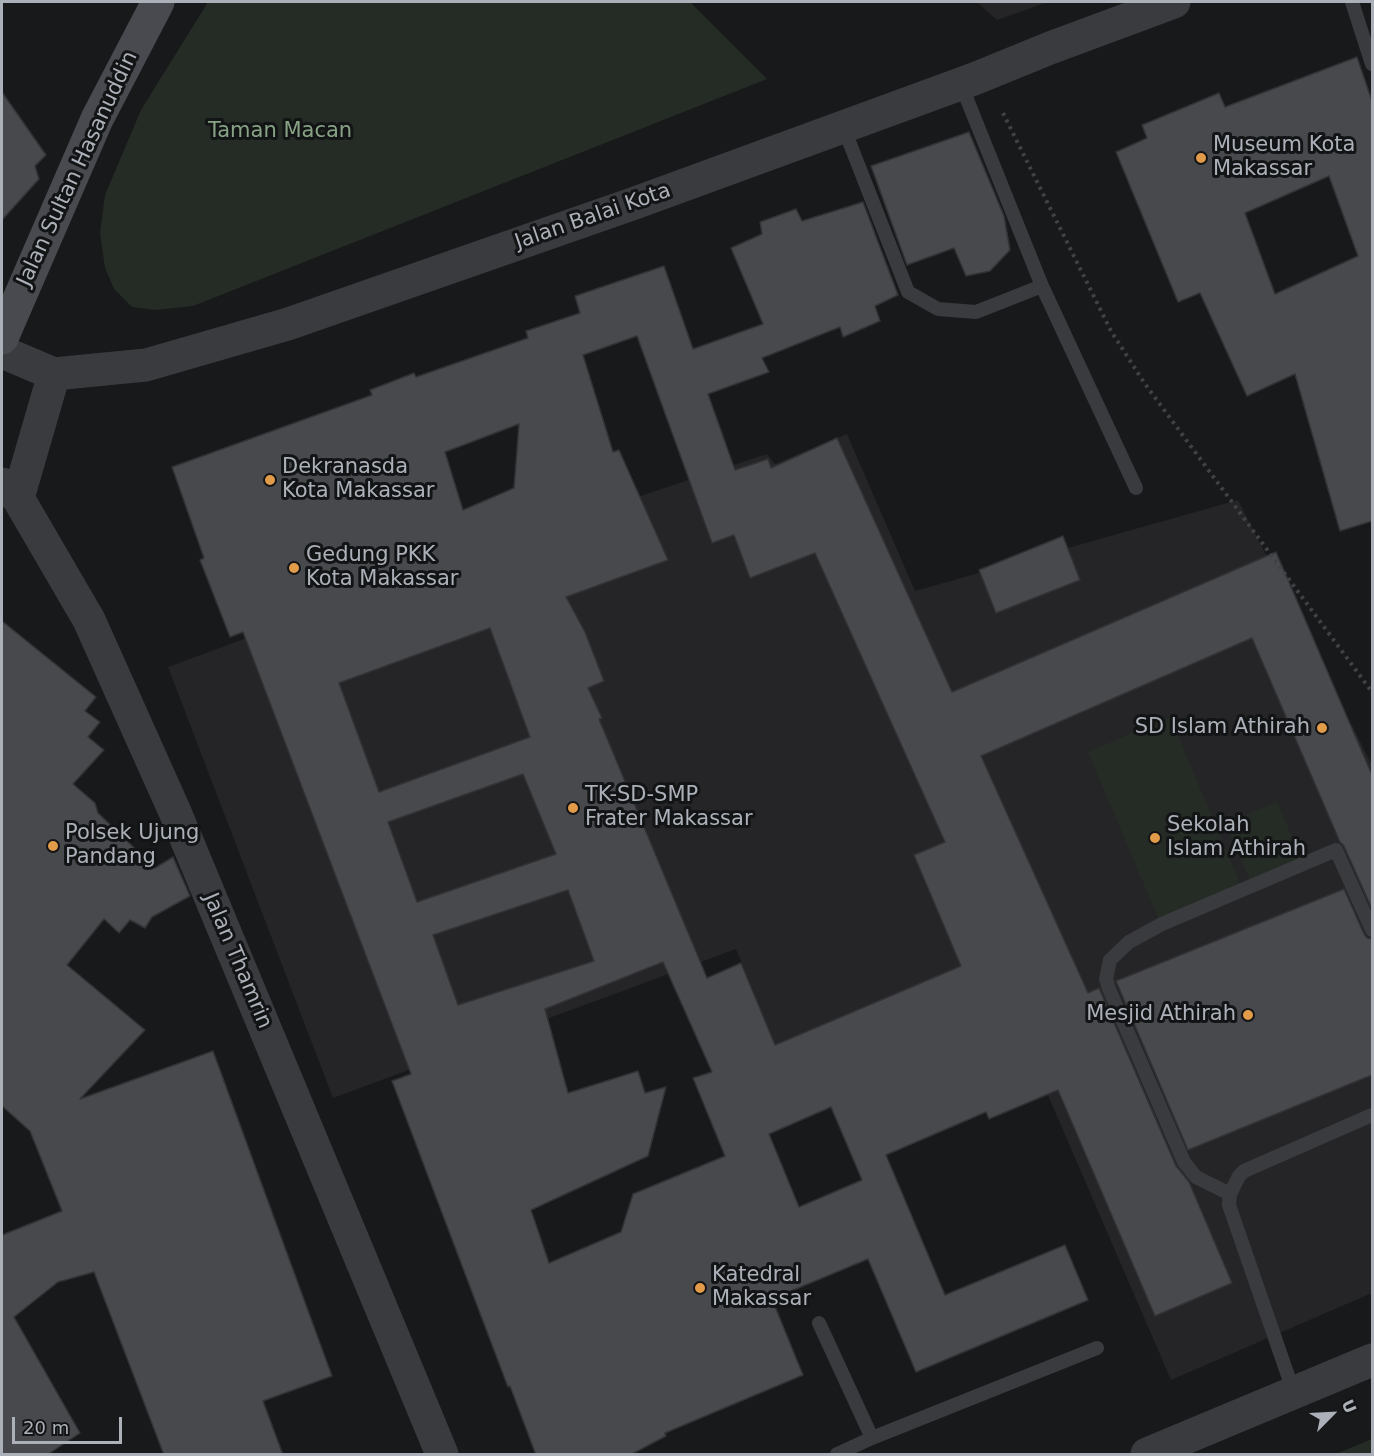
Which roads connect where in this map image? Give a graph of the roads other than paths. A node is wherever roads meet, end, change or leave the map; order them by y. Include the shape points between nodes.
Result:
1 (158, 2) edge
2 (1174, 2) edge
3 (1352, 2) edge
4 (1372, 64) edge
5 (972, 79) junction
6 (843, 126) junction
7 (1042, 286) junction
8 (2, 338) edge
9 (2, 352) edge
10 (54, 374) junction
11 (1136, 488) dead end
12 (10, 491) edge
13 (1372, 930) edge
14 (1372, 1115) edge
15 (1230, 1194) junction
16 (819, 1323) dead end
17 (1097, 1348) dead end
18 (1372, 1360) edge
19 (1294, 1393) junction
20 (872, 1438) junction
21 (442, 1455) edge
22 (837, 1455) edge
23 (1147, 1455) edge

1 - 8 main road, Jalan Sultan Hasanuddin via 97,119
2 - 5 street, Jalan Balai Kota
3 - 4 lane
5 - 6 street, Jalan Balai Kota
5 - 7 lane
6 - 7 lane via 908,292 938,309 976,312
6 - 10 street, Jalan Balai Kota via 288,324 146,365
7 - 11 lane
9 - 10 street, Jalan Balai Kota
10 - 12 street
12 - 21 street, Jalan Thamrin via 89,620 175,812
13 - 15 lane via 1336,850 1162,924 1130,942 1110,960 1106,979 1109,989 1184,1162 1196,1177
14 - 15 lane via 1244,1171
15 - 19 lane via 1228,1205
16 - 20 lane
17 - 20 lane
18 - 19 street
19 - 23 street
20 - 22 lane

